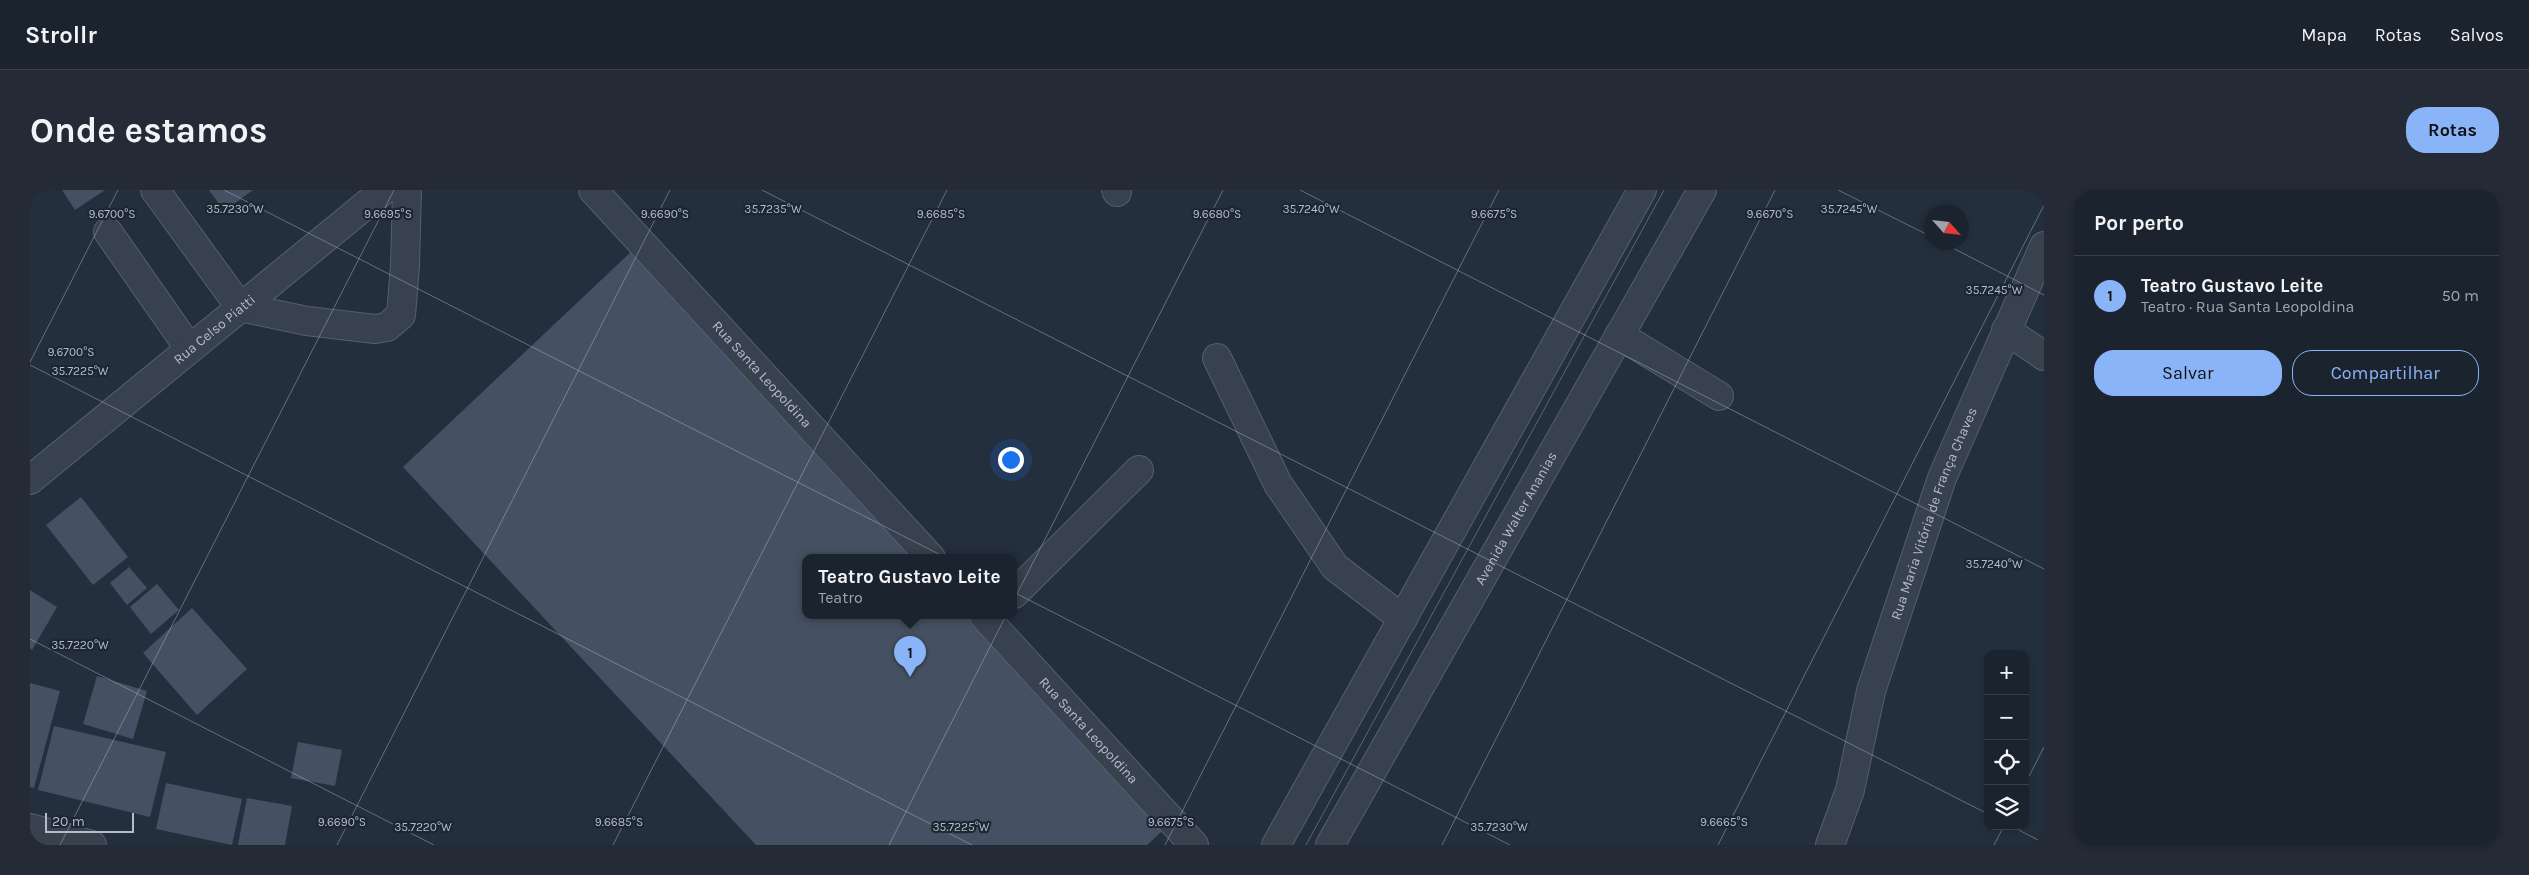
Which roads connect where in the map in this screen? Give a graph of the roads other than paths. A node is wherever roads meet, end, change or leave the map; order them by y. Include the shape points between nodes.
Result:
1 (155, 190) edge
2 (384, 190) edge
3 (407, 190) edge
4 (593, 190) edge
5 (1642, 190) edge
6 (1702, 190) edge
7 (108, 232) dead end
8 (2044, 246) edge
9 (240, 307) junction
10 (2006, 330) junction
11 (1619, 335) junction
12 (189, 348) junction
13 (2044, 356) edge
14 (1217, 358) dead end
15 (1719, 396) dead end
16 (34, 467) edge
17 (1140, 470) dead end
18 (927, 554) edge
19 (1017, 591) edge
20 (989, 619) edge
21 (1403, 619) junction
22 (1850, 790) junction
23 (30, 828) edge
24 (92, 845) edge
25 (1194, 845) edge
26 (1276, 845) edge
27 (1330, 845) edge
28 (1830, 845) edge
29 (1852, 845) edge

1 - 9 street
2 - 9 street, Rua Celso Piatti
3 - 9 street via 403,303 401,315 394,323 375,329 307,321
4 - 18 street, Rua Santa Leopoldina
5 - 21 street
6 - 11 street, Avenida Walter Ananias
7 - 12 street
8 - 10 street, Rua Maria Vitória de França Chaves
9 - 12 street, Rua Celso Piatti
10 - 13 street
10 - 22 street, Rua Maria Vitória de França Chaves via 1942,478 1871,692
11 - 15 street
11 - 27 street, Avenida Walter Ananias
12 - 16 street, Rua Celso Piatti
14 - 21 street via 1278,484 1335,567
17 - 19 street
20 - 25 street, Rua Santa Leopoldina
21 - 26 street
22 - 28 street, Rua Maria Vitória de França Chaves
22 - 29 street, Rua Maria Vitória de França Chaves
23 - 24 street

